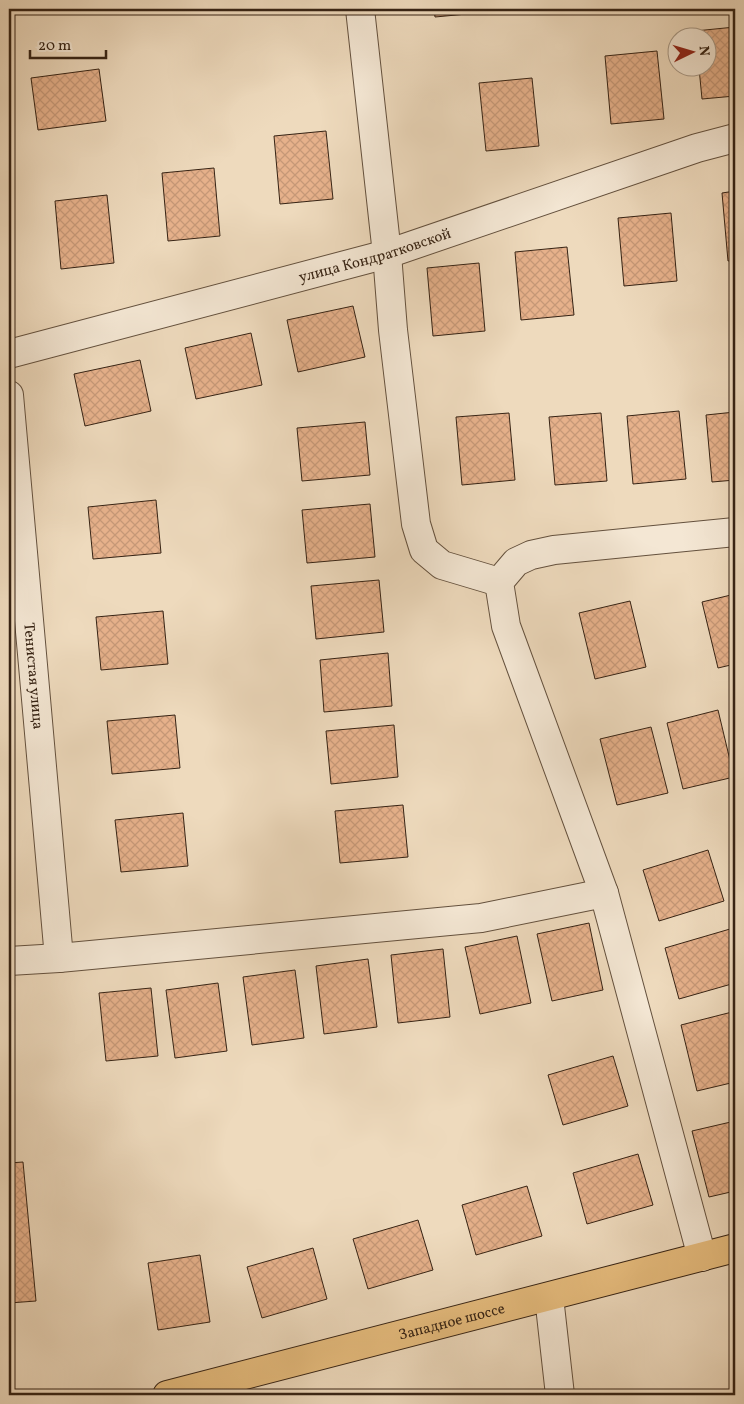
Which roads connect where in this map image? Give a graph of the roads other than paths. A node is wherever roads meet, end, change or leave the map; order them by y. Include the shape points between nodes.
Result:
1 (360, 9) edge
2 (735, 138) edge
3 (387, 254) junction
4 (9, 354) edge
5 (9, 395) edge
6 (735, 532) edge
7 (499, 582) junction
8 (604, 893) junction
9 (59, 958) junction
10 (9, 961) edge
11 (735, 1248) edge
12 (702, 1257) junction
13 (549, 1297) junction
14 (168, 1395) edge
15 (560, 1395) edge

1 - 3 street
2 - 3 street, улица Кондратковской via 697,148
3 - 4 street, улица Кондратковской
3 - 7 street via 416,524 424,550 442,565
5 - 9 street, Тенистая улица
6 - 7 street via 530,555 516,562
7 - 8 street via 506,626
8 - 9 street via 481,918
8 - 12 street
9 - 10 street
11 - 12 main road, Западное шоссе
12 - 13 main road, Западное шоссе
13 - 14 main road, Западное шоссе
13 - 15 street

